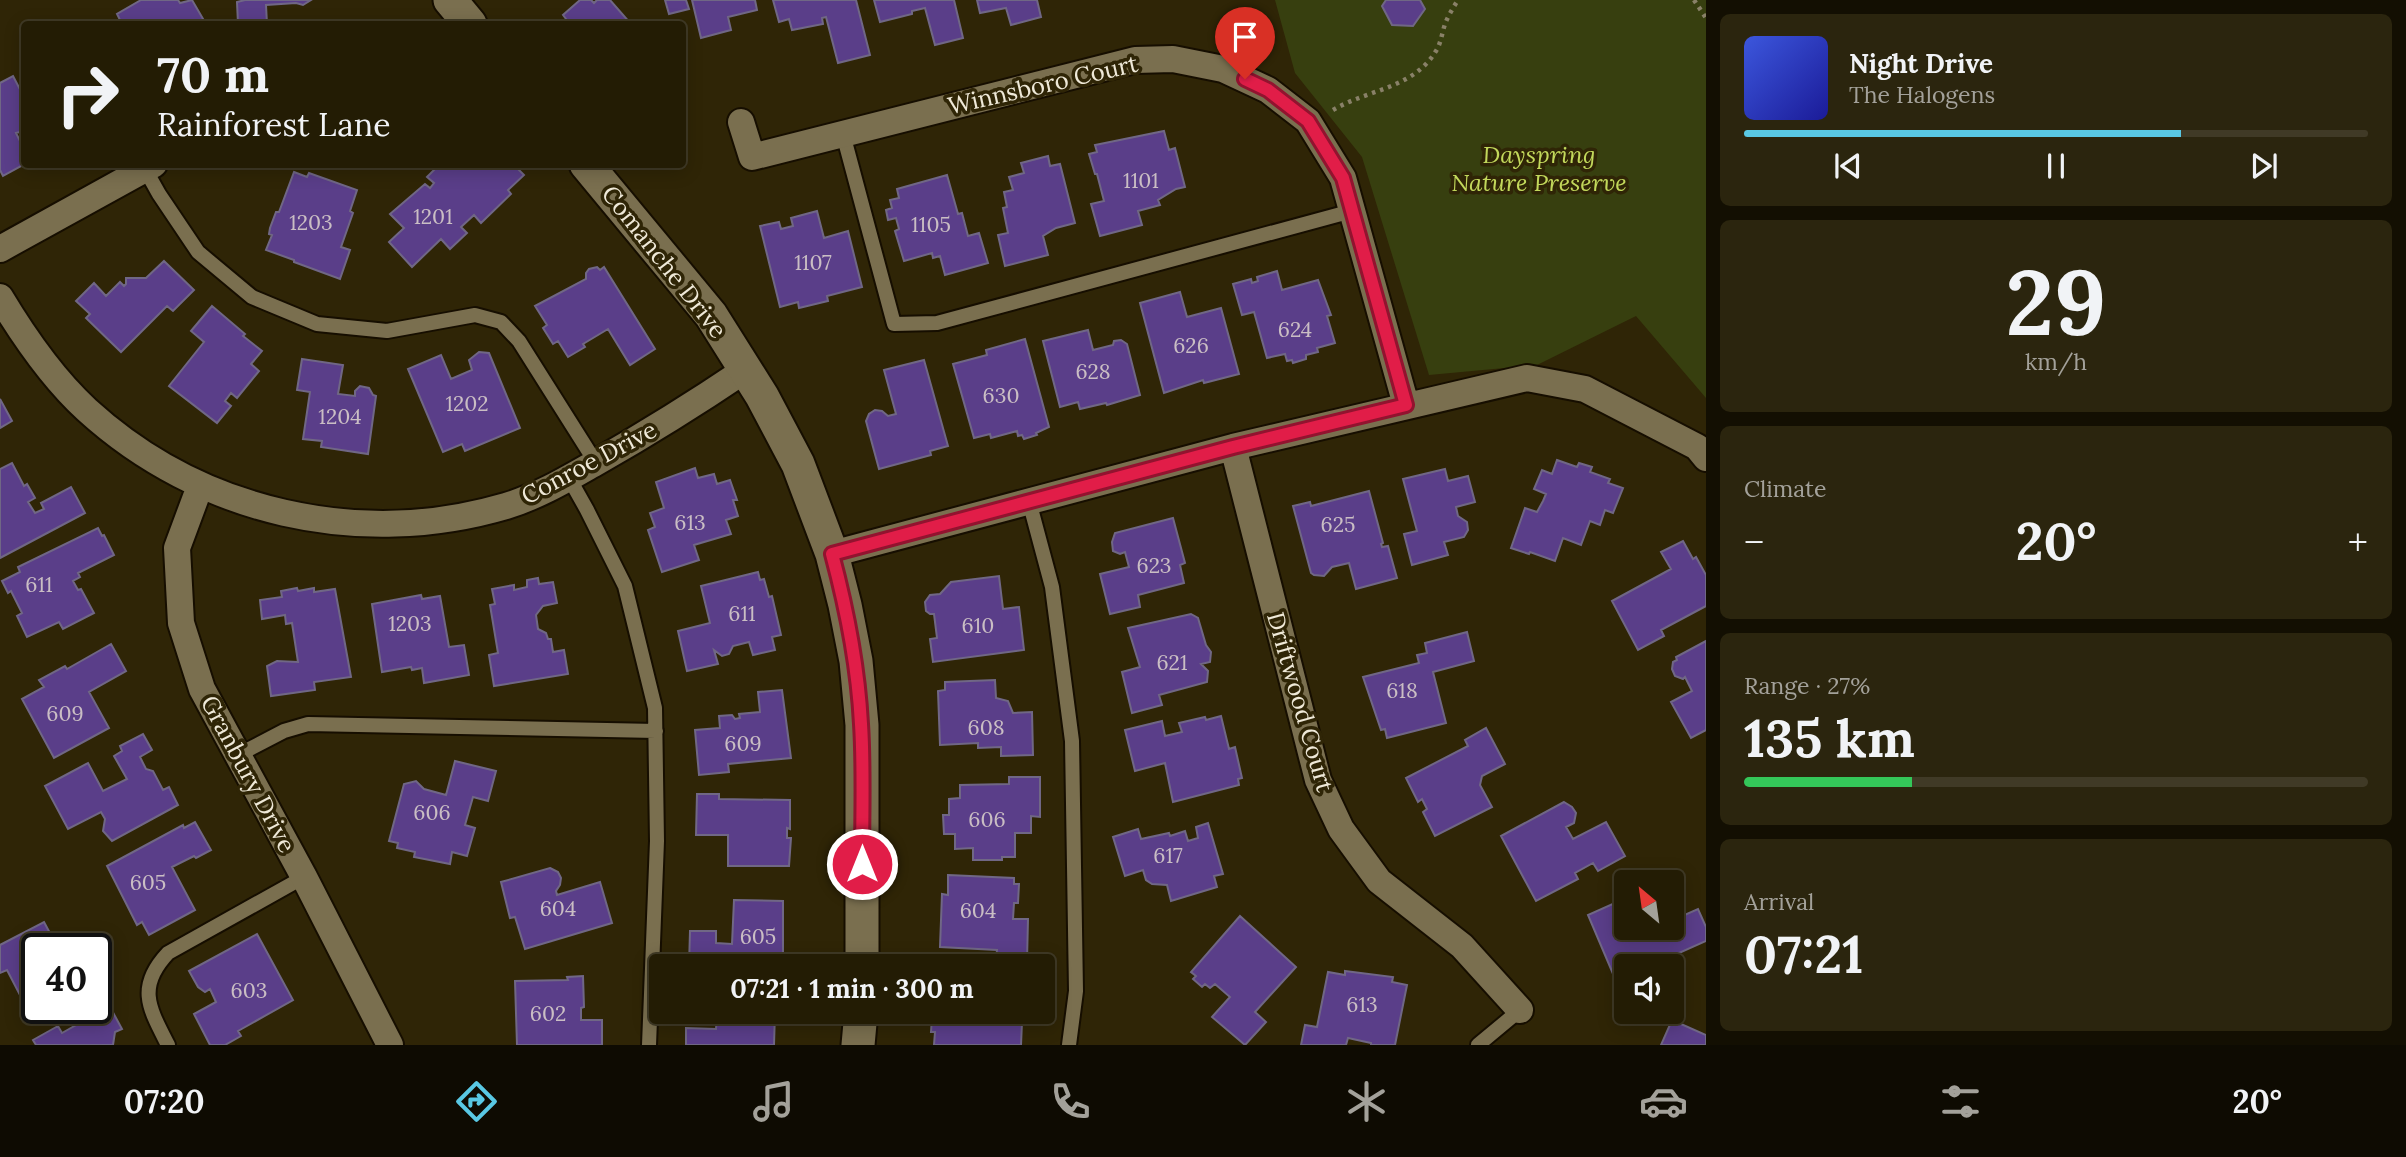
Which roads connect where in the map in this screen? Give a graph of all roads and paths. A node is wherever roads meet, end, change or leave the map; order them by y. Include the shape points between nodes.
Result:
1 (450, 0) edge
2 (1458, 0) edge
3 (1696, 1) edge
4 (1706, 18) edge
5 (468, 21) edge
6 (1308, 121) junction
7 (741, 122) dead end
8 (843, 134) junction
9 (148, 168) edge
10 (150, 168) edge
11 (589, 168) edge
12 (1352, 211) junction
13 (0, 249) edge
14 (0, 297) edge
15 (745, 370) junction
16 (1406, 405) junction
17 (1233, 447) junction
18 (1706, 458) edge
19 (596, 463) junction
20 (569, 478) junction
21 (200, 486) junction
22 (1029, 501) junction
23 (832, 554) junction
24 (656, 731) junction
25 (238, 755) junction
26 (304, 877) junction
27 (862, 954) edge
28 (1520, 1010) joint
29 (860, 1024) edge
30 (168, 1045) edge
31 (390, 1045) edge
32 (649, 1045) edge
33 (858, 1045) edge
34 (1069, 1045) edge
35 (1478, 1045) edge

1 - 5 street
2 - 6 path via 1437,50 1421,69 1396,86 1347,101
3 - 4 path
6 - 8 street, Winnsboro Court via 1268,90 1223,69 1174,59 1135,60
6 - 12 street, Winnsboro Court via 1343,178
7 - 8 street, Winnsboro Court via 752,156
8 - 12 lane via 894,324 937,323
9 - 13 street
10 - 19 lane via 159,194 198,252 252,297 317,324 375,330 475,315 501,322 519,341
11 - 15 street, Comanche Drive via 711,315
12 - 16 street, Winnsboro Court
14 - 21 street, Conroe Drive via 35,352 85,409 134,449
15 - 19 street, Conroe Drive
15 - 23 street, Comanche Drive via 798,464
16 - 17 street
16 - 18 street via 1527,378 1585,389 1697,447
17 - 22 street
17 - 28 street, Driftwood Court via 1318,780 1341,829 1379,881 1462,946
19 - 20 street, Conroe Drive
20 - 21 street, Conroe Drive via 508,505 461,517 374,525 284,514
20 - 24 lane via 625,586 655,708
21 - 25 street, Granbury Drive via 177,548 181,622 202,689
22 - 23 street
22 - 34 lane via 1052,587 1072,741 1076,991
23 - 27 street, Comanche Drive via 854,650 862,725
24 - 25 lane via 308,724
24 - 32 lane
25 - 26 street, Granbury Drive
26 - 30 lane via 168,953 156,965 147,996
26 - 31 street, Granbury Drive
28 - 35 lane
29 - 33 street

